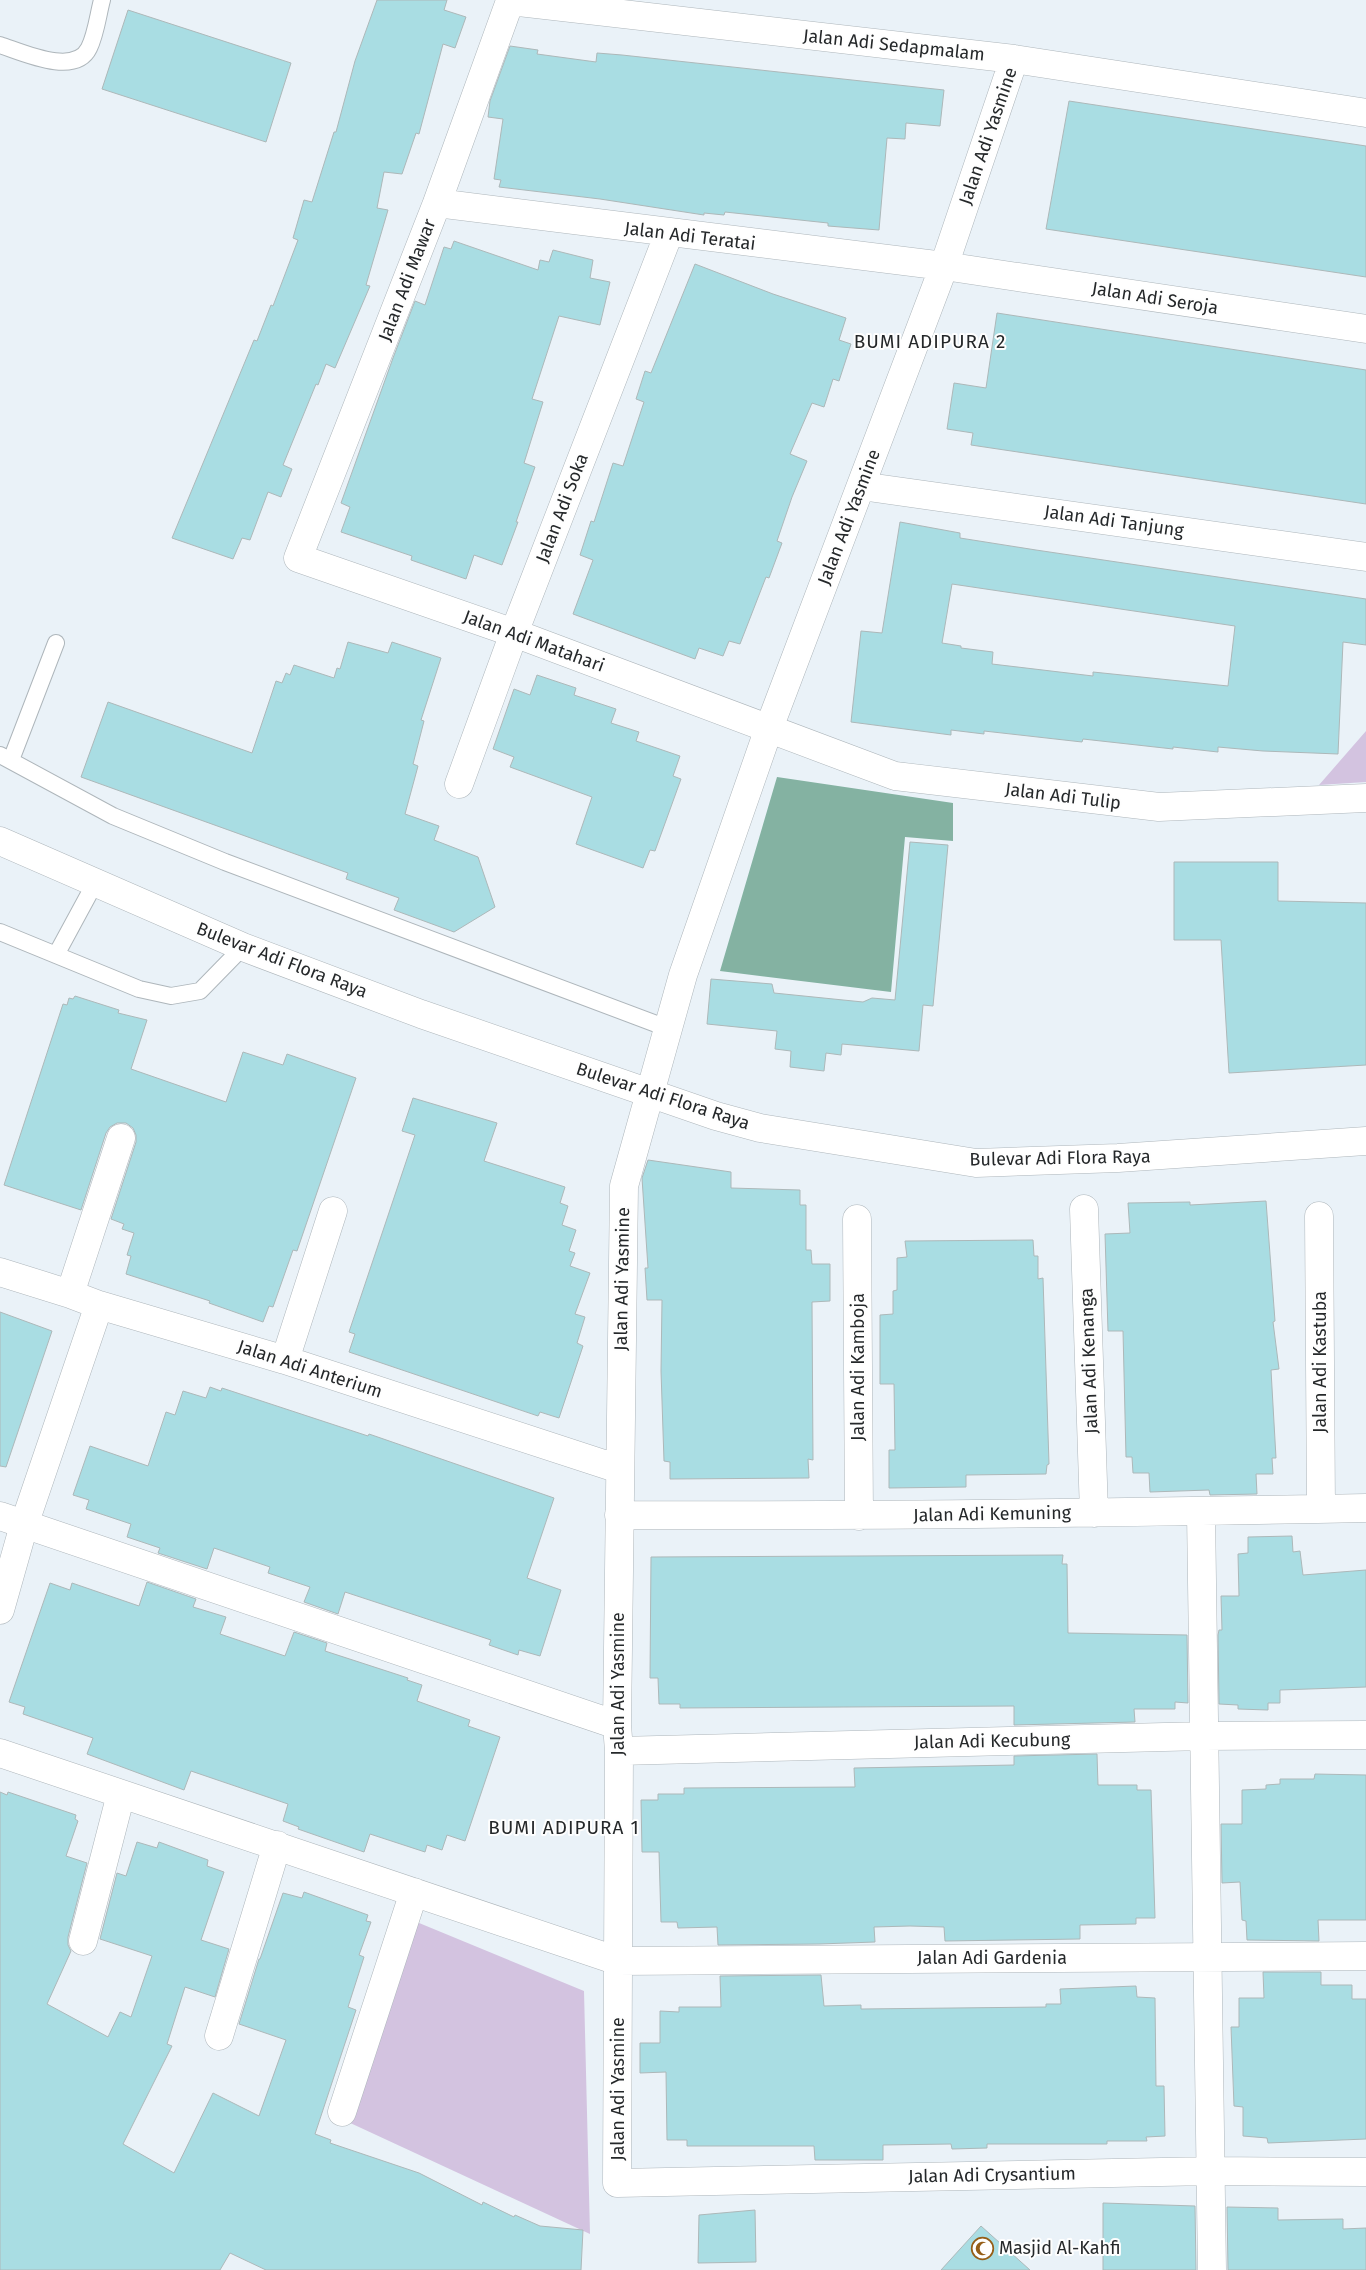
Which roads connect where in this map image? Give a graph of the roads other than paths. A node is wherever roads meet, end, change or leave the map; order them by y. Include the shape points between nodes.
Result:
1 (102, 0) edge
2 (510, 1) joint
3 (0, 45) edge
4 (1014, 59) junction
5 (1366, 113) edge
6 (437, 203) junction
7 (669, 233) junction
8 (944, 266) junction
9 (1366, 329) edge
10 (861, 486) junction
11 (1366, 556) edge
12 (298, 558) joint
13 (514, 633) junction
14 (56, 643) dead end
15 (769, 728) junction
16 (5, 758) edge
17 (459, 784) dead end
18 (1366, 798) edge
19 (0, 841) edge
20 (95, 883) junction
21 (0, 932) edge
22 (243, 947) junction
23 (56, 955) junction
24 (667, 1028) junction
25 (650, 1093) junction
26 (121, 1138) dead end
27 (1366, 1141) edge
28 (1084, 1208) dead end
29 (333, 1211) dead end
30 (1319, 1216) dead end
31 (857, 1218) dead end
32 (0, 1272) edge
33 (70, 1294) junction
34 (99, 1305) junction
35 (285, 1360) junction
36 (619, 1469) junction
37 (1366, 1508) edge
38 (1321, 1509) junction
39 (1094, 1513) junction
40 (1201, 1513) junction
41 (619, 1515) junction
42 (859, 1516) junction
43 (12, 1520) edge
44 (0, 1610) edge
45 (1366, 1735) edge
46 (1204, 1736) junction
47 (618, 1738) junction
48 (0, 1753) edge
49 (121, 1794) junction
50 (277, 1845) junction
51 (414, 1892) junction
52 (83, 1941) dead end
53 (1366, 1956) edge
54 (1207, 1957) junction
55 (618, 1961) junction
56 (219, 2036) dead end
57 (342, 2112) dead end
58 (1210, 2171) junction
59 (1366, 2172) edge
60 (617, 2183) joint
61 (1212, 2270) edge

1 - 3 lane via 89,48 76,60 53,62
2 - 4 street, Jalan Adi Sedapmalam
2 - 6 street, Jalan Adi Mawar
4 - 5 street, Jalan Adi Sedapmalam
4 - 8 street, Jalan Adi Yasmine
6 - 7 street, Jalan Adi Teratai
6 - 12 street, Jalan Adi Mawar
7 - 8 street, Jalan Adi Teratai
7 - 13 street, Jalan Adi Soka
8 - 9 street, Jalan Adi Seroja
8 - 10 street, Jalan Adi Yasmine
10 - 11 street, Jalan Adi Tanjung
10 - 15 street, Jalan Adi Yasmine
12 - 13 street, Jalan Adi Matahari
13 - 15 street, Jalan Adi Matahari
13 - 17 street, Jalan Adi Soka
14 - 16 lane
15 - 18 street, Jalan Adi Tulip via 895,776 1110,802 1159,807
15 - 24 street, Jalan Adi Yasmine
16 - 24 lane via 113,816 225,862
19 - 20 street, Bulevar Adi Flora Raya
20 - 22 street, Bulevar Adi Flora Raya
20 - 23 lane
21 - 23 lane
22 - 23 lane via 200,991 171,996 139,989
22 - 25 street, Bulevar Adi Flora Raya via 421,1014
24 - 25 street, Jalan Adi Yasmine
25 - 27 street, Bulevar Adi Flora Raya via 760,1128 976,1163 1118,1158
25 - 36 street, Jalan Adi Yasmine via 624,1186
26 - 33 street
28 - 39 street, Jalan Adi Kenanga
29 - 35 street
30 - 38 street, Jalan Adi Kastuba
31 - 42 street, Jalan Adi Kamboja
32 - 33 street, Jalan Adi Anterium
33 - 34 street, Jalan Adi Anterium
34 - 35 street, Jalan Adi Anterium
34 - 43 street
35 - 36 street, Jalan Adi Anterium
36 - 41 street, Jalan Adi Yasmine
37 - 38 street, Jalan Adi Kemuning
38 - 40 street, Jalan Adi Kemuning
39 - 40 street, Jalan Adi Kemuning
39 - 42 street, Jalan Adi Kemuning
40 - 46 street
41 - 42 street, Jalan Adi Kemuning
41 - 47 street, Jalan Adi Yasmine
43 - 44 street
43 - 47 street
45 - 46 street, Jalan Adi Kecubung
46 - 47 street, Jalan Adi Kecubung
46 - 54 street
47 - 55 street, Jalan Adi Yasmine
48 - 49 street, Jalan Adi Gardenia
49 - 50 street, Jalan Adi Gardenia
49 - 52 street
50 - 51 street, Jalan Adi Gardenia
50 - 56 street
51 - 55 street, Jalan Adi Gardenia
51 - 57 street
53 - 54 street, Jalan Adi Gardenia
54 - 55 street, Jalan Adi Gardenia
54 - 58 street
55 - 60 street, Jalan Adi Yasmine
58 - 59 street, Jalan Adi Crysantium
58 - 60 street, Jalan Adi Crysantium
58 - 61 street

